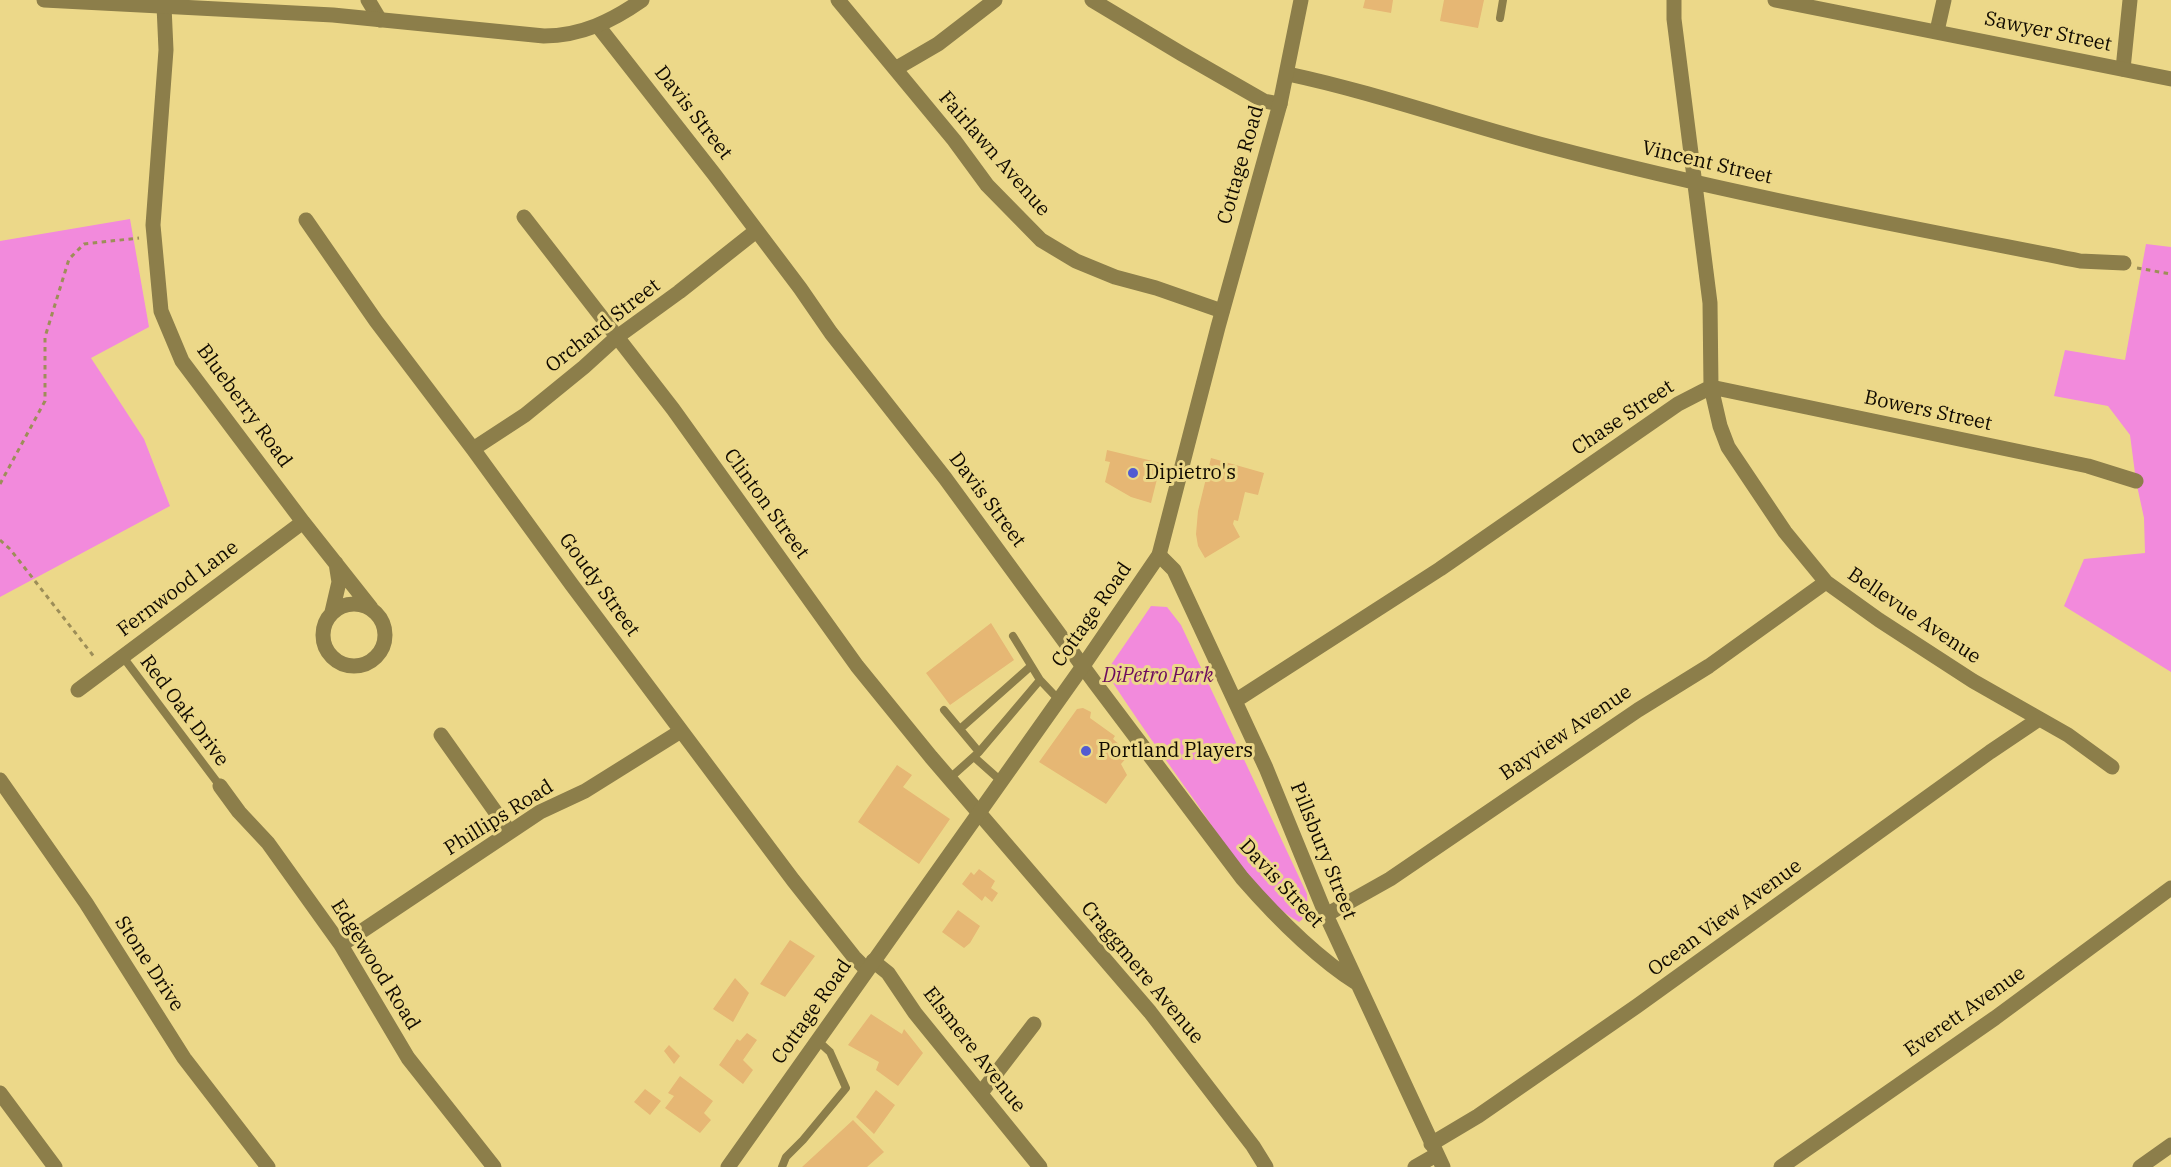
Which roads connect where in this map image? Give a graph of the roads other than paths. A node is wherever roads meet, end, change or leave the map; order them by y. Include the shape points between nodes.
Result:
1 (44, 0) edge
2 (368, 0) edge
3 (642, 0) edge
4 (838, 0) edge
5 (995, 0) edge
6 (1092, 0) edge
7 (1301, 0) edge
8 (1503, 0) edge
9 (1674, 0) edge
10 (1775, 0) edge
11 (1944, 0) edge
12 (2130, 0) edge
13 (162, 3) edge
14 (1836, 6) edge
15 (1500, 18) dead end
16 (380, 20) junction
17 (598, 26) junction
18 (1937, 31) junction
19 (895, 69) junction
20 (2123, 69) junction
21 (1288, 74) junction
22 (2171, 79) edge
23 (1280, 104) junction
24 (1695, 183) junction
25 (524, 217) dead end
26 (306, 220) dead end
27 (756, 231) junction
28 (2124, 263) road end
29 (1222, 311) junction
30 (616, 337) junction
31 (1710, 387) junction
32 (473, 448) junction
33 (2136, 481) dead end
34 (303, 522) junction
35 (1159, 555) junction
36 (336, 563) junction
37 (1826, 582) junction
38 (371, 608) junction
39 (332, 612) junction
40 (1013, 636) dead end
41 (123, 657) junction
42 (1031, 666) junction
43 (1083, 666) junction
44 (1040, 680) junction
45 (78, 690) dead end
46 (1059, 700) junction
47 (1235, 701) junction
48 (944, 710) dead end
49 (2039, 719) junction
50 (960, 729) junction
51 (681, 730) junction
52 (441, 735) dead end
53 (976, 754) junction
54 (2112, 767) dead end
55 (950, 778) junction
56 (0, 780) edge
57 (1001, 781) junction
58 (220, 786) joint
59 (979, 812) junction
60 (509, 831) junction
61 (2171, 888) edge
62 (1326, 915) junction
63 (341, 945) junction
64 (870, 965) junction
65 (1358, 984) junction
66 (1035, 1024) dead end
67 (818, 1041) junction
68 (0, 1093) edge
69 (981, 1093) junction
70 (2171, 1145) edge
71 (1437, 1155) edge
72 (55, 1167) edge
73 (268, 1167) edge
74 (494, 1167) edge
75 (728, 1167) edge
76 (782, 1167) edge
77 (1040, 1167) edge
78 (1266, 1167) edge
79 (1415, 1167) edge
80 (1781, 1167) edge
81 (2140, 1167) edge

1 - 13 street
2 - 16 street
3 - 17 street
4 - 19 street, Fairlawn Avenue
5 - 19 street via 938,44
6 - 23 street via 1264,100
7 - 21 street, Cottage Road
8 - 15 lane
9 - 24 street
10 - 14 street, Sawyer Street
11 - 18 street
12 - 20 street
13 - 16 street
13 - 34 street, Blueberry Road via 166,50 153,225 160,311 182,361
14 - 18 street, Sawyer Street
16 - 17 street via 544,36 565,36
17 - 27 street, Davis Street
18 - 20 street, Sawyer Street
19 - 29 street, Fairlawn Avenue via 987,184 1041,240 1076,261 1116,277
20 - 22 street, Sawyer Street
21 - 23 street, Cottage Road
21 - 24 street, Vincent Street
23 - 29 street, Cottage Road
24 - 28 street, Vincent Street via 2080,261
24 - 31 street via 1710,303
25 - 30 street, Clinton Street
26 - 32 street, Goudy Street via 376,321
27 - 30 street, Orchard Street
27 - 43 street, Davis Street
29 - 35 street, Cottage Road
30 - 32 street, Orchard Street via 525,415
30 - 55 street, Clinton Street via 673,409 857,666
31 - 33 street, Bowers Street via 2088,466
31 - 37 street, Bellevue Avenue via 1728,447 1785,532
31 - 47 street, Chase Street via 1678,404 1440,568
32 - 51 street, Goudy Street
34 - 36 street, Blueberry Road
34 - 41 street, Fernwood Lane
35 - 43 street, Cottage Road
35 - 47 street, Pillsbury Street via 1174,570
36 - 38 street, Blueberry Road
36 - 39 street, Blueberry Road via 339,582
37 - 49 street, Bellevue Avenue via 1879,621
37 - 62 street, Bayview Avenue via 1709,666 1390,879
38 - 39 street via 352,603
38 - 39 street, Blueberry Road via 384,623 385,643 374,660 356,666 336,660 324,643 323,632
40 - 42 lane
41 - 45 street, Fernwood Lane
41 - 58 lane, Red Oak Drive
42 - 44 lane
42 - 50 lane
43 - 46 street, Cottage Road
43 - 65 street, Davis Street via 1242,878 1296,934 1339,973
44 - 46 lane
44 - 53 lane
46 - 57 street, Cottage Road
47 - 62 street, Pillsbury Street
48 - 50 lane
49 - 54 street, Bellevue Avenue
49 - 71 street, Ocean View Avenue via 1478,1116
50 - 53 lane
51 - 60 street, Phillips Road via 585,791
51 - 64 street, Goudy Street via 854,957
52 - 60 street
53 - 55 lane
53 - 57 lane
55 - 59 street, Clinton Street
56 - 73 street, Stone Drive via 92,913 184,1058
57 - 59 street, Cottage Road
58 - 63 street, Edgewood Road via 268,843
59 - 64 street, Cottage Road
59 - 78 street, Craggmere Avenue via 1168,1034
60 - 63 street, Phillips Road
61 - 80 street, Everett Avenue via 1995,1018
62 - 65 street, Pillsbury Street
63 - 74 street, Edgewood Road via 408,1058
64 - 67 street, Cottage Road
64 - 69 street, Elsmere Avenue via 888,973 915,1013
65 - 71 street, Pillsbury Street
66 - 69 street
67 - 75 street, Cottage Road
67 - 76 lane via 830,1052 846,1088 786,1157
68 - 72 street
69 - 77 street, Elsmere Avenue
70 - 81 street
71 - 79 street, Ocean View Avenue

